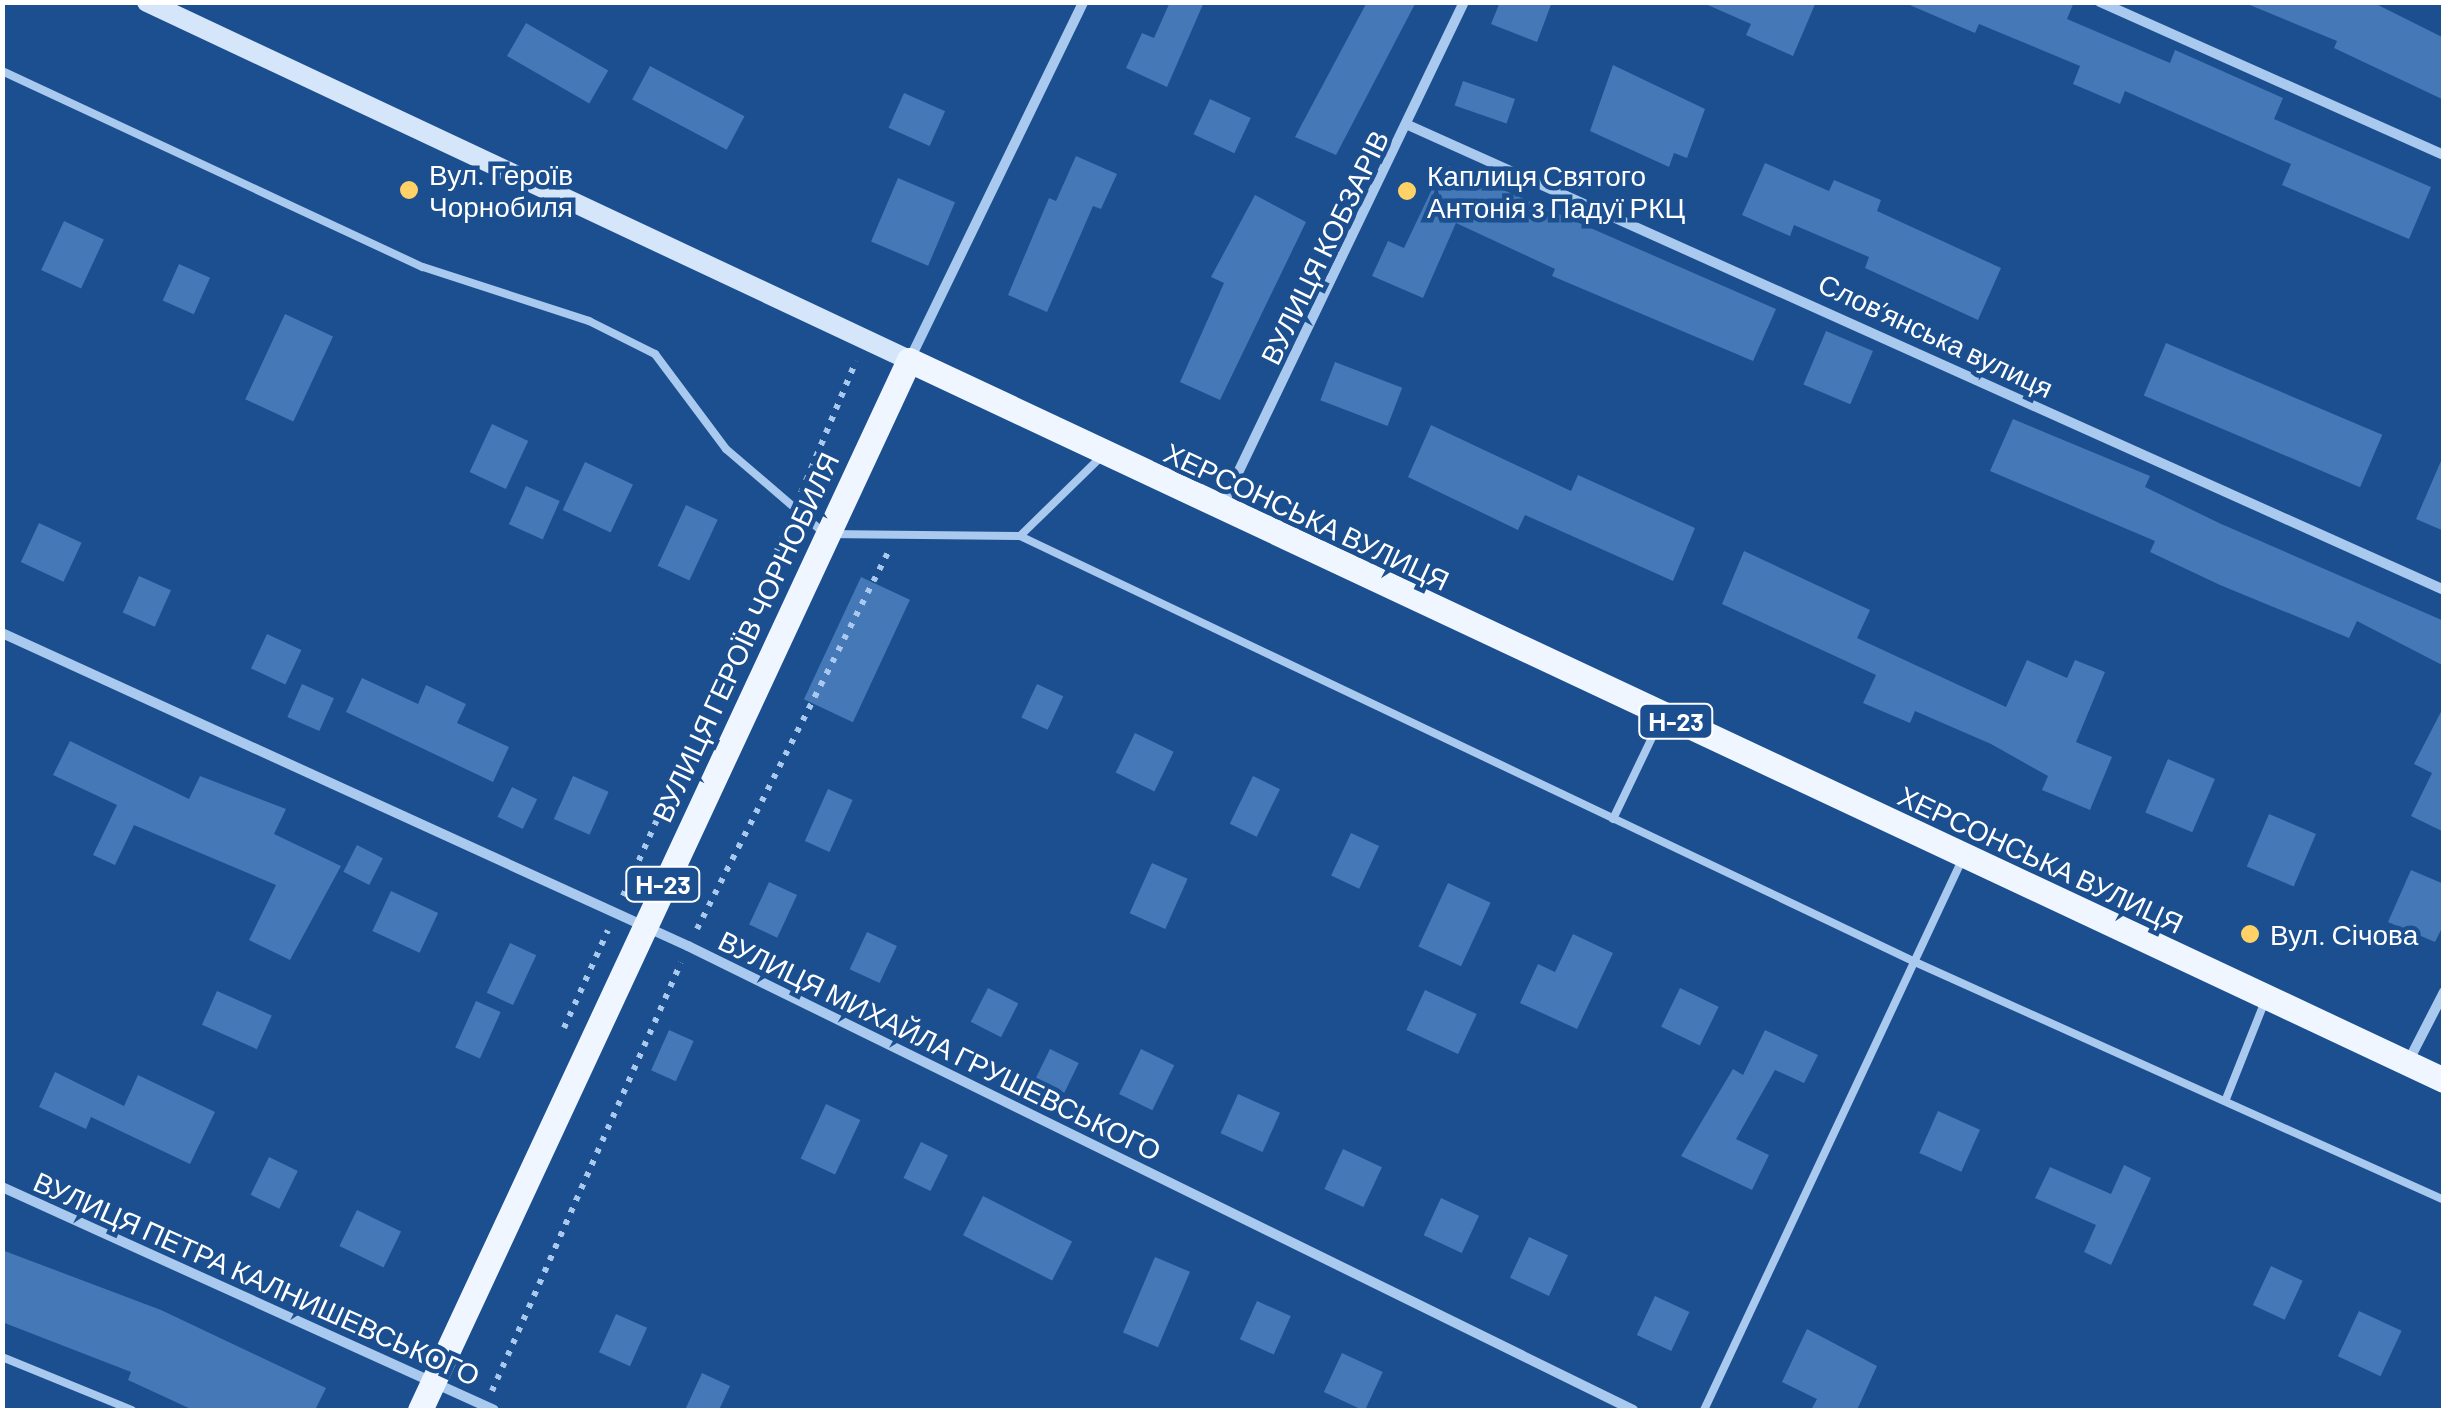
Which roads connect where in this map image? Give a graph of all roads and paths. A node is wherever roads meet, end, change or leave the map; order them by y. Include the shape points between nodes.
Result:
1 (147, 2) edge
2 (1083, 2) edge
3 (1464, 2) edge
4 (2100, 2) edge
5 (2, 72) edge
6 (1408, 125) junction
7 (2444, 155) edge
8 (865, 339) junction
9 (910, 360) junction
10 (1104, 454) junction
11 (796, 507) junction
12 (1221, 509) junction
13 (825, 534) junction
14 (1020, 536) junction
15 (2444, 590) edge
16 (2, 633) edge
17 (1662, 715) junction
18 (1613, 819) junction
19 (1964, 856) junction
20 (616, 913) junction
21 (644, 926) junction
22 (1915, 962) junction
23 (2444, 992) edge
24 (2266, 997) junction
25 (560, 1037) dead end
26 (2408, 1063) junction
27 (2444, 1080) edge
28 (2226, 1100) junction
29 (2, 1187) edge
30 (2444, 1200) edge
31 (2, 1357) edge
32 (433, 1383) junction
33 (132, 1410) edge
34 (420, 1410) edge
35 (494, 1410) edge
36 (1633, 1410) edge
37 (1704, 1410) edge

1 - 8 main road, ХЕРСОНСЬКА ВУЛИЦЯ
2 - 9 street, ВУЛИЦЯ ГЕРОЇВ ЧОРНОБИЛЯ
3 - 6 street, ВУЛИЦЯ КОБЗАРІВ
4 - 7 street
5 - 11 lane via 423,267 589,322 655,354 726,449
6 - 12 street, ВУЛИЦЯ КОБЗАРІВ
6 - 15 street, Словʼянська вулиця
8 - 9 main road, ХЕРСОНСЬКА ВУЛИЦЯ
8 - 11 path
9 - 10 main road, ХЕРСОНСЬКА ВУЛИЦЯ / Н-23
9 - 13 main road, ВУЛИЦЯ ГЕРОЇВ ЧОРНОБИЛЯ / Н-23
10 - 12 main road, ХЕРСОНСЬКА ВУЛИЦЯ / Н-23
10 - 14 lane
11 - 13 lane
11 - 20 path
12 - 17 main road, ХЕРСОНСЬКА ВУЛИЦЯ / Н-23
13 - 14 lane
13 - 21 main road, ВУЛИЦЯ ГЕРОЇВ ЧОРНОБИЛЯ / Н-23
14 - 18 lane
16 - 20 street, ВУЛИЦЯ МИХАЙЛА ГРУШЕВСЬКОГО
17 - 18 lane
17 - 19 main road, ХЕРСОНСЬКА ВУЛИЦЯ / Н-23
18 - 22 lane
19 - 22 lane
19 - 24 main road, ХЕРСОНСЬКА ВУЛИЦЯ / Н-23
20 - 21 street, ВУЛИЦЯ МИХАЙЛА ГРУШЕВСЬКОГО
20 - 25 path
21 - 32 main road, ВУЛИЦЯ ГЕРОЇВ ЧОРНОБИЛЯ / Н-23
21 - 36 street, ВУЛИЦЯ МИХАЙЛА ГРУШЕВСЬКОГО
22 - 28 lane
22 - 37 lane
23 - 26 street
24 - 26 main road, ХЕРСОНСЬКА ВУЛИЦЯ / Н-23
24 - 28 lane
26 - 27 main road, ХЕРСОНСЬКА ВУЛИЦЯ / Н-23
28 - 30 lane
29 - 32 street, ВУЛИЦЯ ПЕТРА КАЛНИШЕВСЬКОГО
31 - 33 lane
32 - 34 main road, ВУЛИЦЯ ГЕРОЇВ ЧОРНОБИЛЯ / Н-23
32 - 35 street, ВУЛИЦЯ ПЕТРА КАЛНИШЕВСЬКОГО

